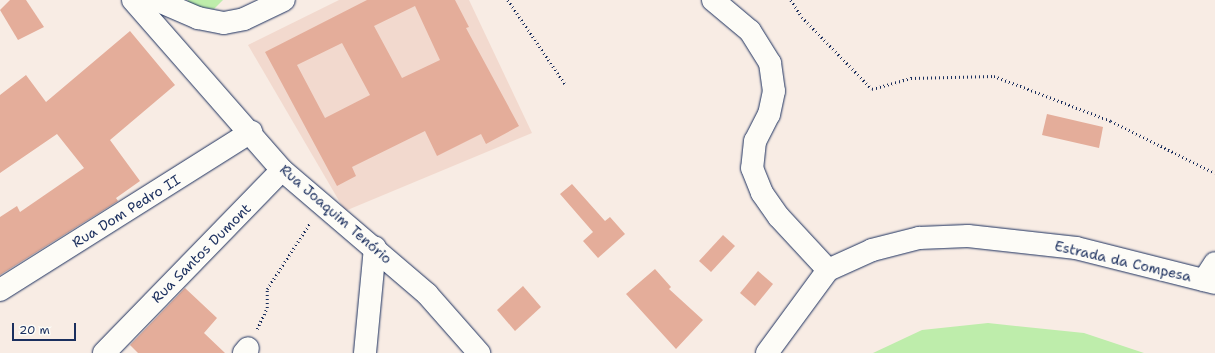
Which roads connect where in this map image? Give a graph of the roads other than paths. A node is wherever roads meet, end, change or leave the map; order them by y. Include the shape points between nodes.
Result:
1 (133, 0) edge
2 (156, 0) edge
3 (284, 0) edge
4 (713, 0) edge
5 (251, 132) junction
6 (282, 170) junction
7 (375, 247) junction
8 (828, 270) junction
9 (1211, 275) edge
10 (0, 290) edge
11 (104, 353) edge
12 (365, 353) edge
13 (479, 353) edge
14 (767, 353) edge

1 - 5 street, Rua Joaquim Tenório
2 - 3 street via 198,18 224,23 244,19
4 - 8 street via 750,31 770,63 774,91 769,114 755,141 752,168 762,193 779,217
5 - 6 street, Rua Joaquim Tenório
5 - 10 street, Rua Dom Pedro II
6 - 7 street, Rua Joaquim Tenório
6 - 11 street, Rua Santos Dumont
7 - 12 street
7 - 13 street, Rua Joaquim Tenório via 427,294
8 - 9 street, Estrada da Compesa via 885,247 919,238 968,236 1076,248
8 - 14 street

